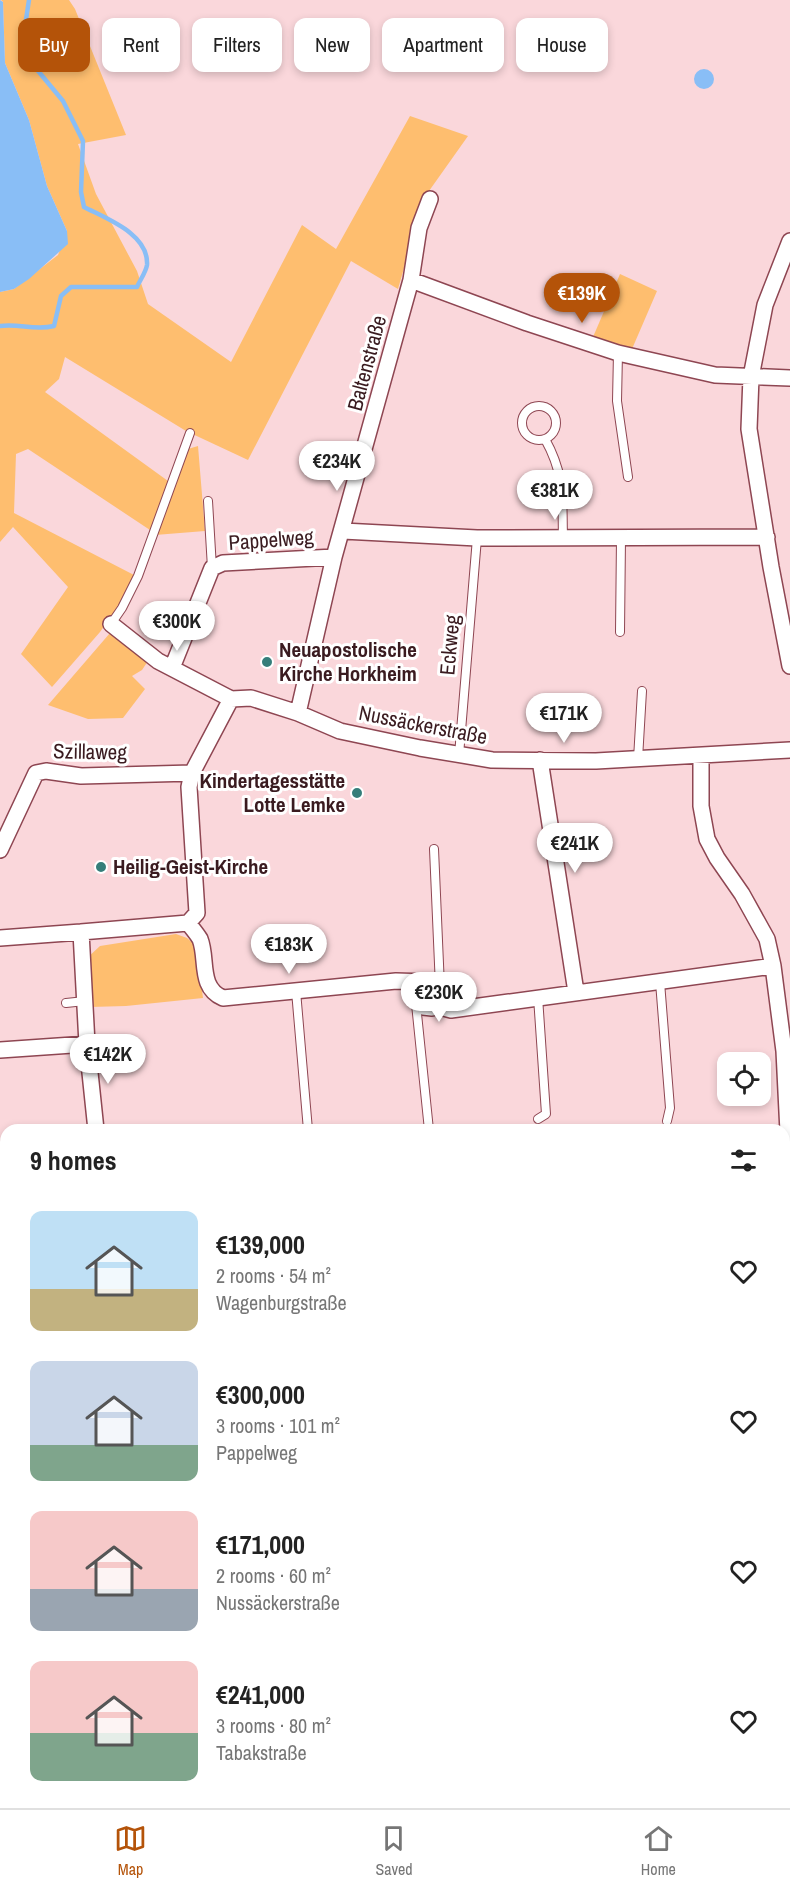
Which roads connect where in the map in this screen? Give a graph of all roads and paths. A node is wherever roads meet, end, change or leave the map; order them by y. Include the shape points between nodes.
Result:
1 (430, 199) dead end
2 (790, 241) edge
3 (411, 280) junction
4 (618, 353) junction
5 (752, 377) junction
6 (790, 378) edge
7 (190, 433) dead end
8 (545, 439) junction
9 (628, 477) dead end
10 (208, 501) dead end
11 (343, 531) junction
12 (767, 537) junction
13 (477, 538) junction
14 (563, 538) junction
15 (621, 538) junction
16 (334, 557) junction
17 (212, 568) junction
18 (111, 624) joint
19 (620, 632) dead end
20 (790, 666) edge
21 (172, 668) junction
22 (642, 691) dead end
23 (231, 699) junction
24 (298, 713) junction
25 (790, 750) edge
26 (459, 755) junction
27 (701, 756) junction
28 (638, 759) junction
29 (540, 760) junction
30 (192, 773) junction
31 (434, 849) dead end
32 (0, 850) edge
33 (188, 923) junction
34 (81, 932) junction
35 (0, 938) edge
36 (773, 966) junction
37 (660, 981) junction
38 (424, 983) junction
39 (440, 988) junction
40 (296, 991) junction
41 (576, 992) junction
42 (538, 997) junction
43 (416, 999) junction
44 (85, 1001) junction
45 (66, 1003) dead end
46 (436, 1006) junction
47 (87, 1044) junction
48 (0, 1050) edge
49 (787, 1050) edge
50 (538, 1119) dead end
51 (667, 1121) dead end
52 (95, 1124) edge
53 (307, 1124) edge
54 (428, 1124) edge
55 (789, 1124) edge

1 - 3 street, Baltenstraße via 419,228
2 - 5 street via 765,305
3 - 4 street
3 - 11 street, Baltenstraße
4 - 5 street via 716,375
4 - 9 lane via 617,401
5 - 6 street
5 - 12 street via 749,429
7 - 18 lane via 138,576
8 - 8 lane via 554,430 554,417 548,409 532,408 523,418 524,432 536,440
8 - 14 lane via 562,480
10 - 17 lane, Pappelweg
11 - 13 street
11 - 16 street, Baltenstraße
12 - 15 street
12 - 20 street
13 - 14 street
13 - 26 lane, Eckweg
14 - 15 street
15 - 19 lane
16 - 17 street, Pappelweg via 223,563
16 - 24 street, Baltenstraße
17 - 21 street, Pappelweg
18 - 21 street, Nussäckerstraße
21 - 23 street, Nussäckerstraße
22 - 28 lane
23 - 24 street, Nussäckerstraße via 251,698
23 - 30 street
24 - 26 street, Nussäckerstraße via 370,738
25 - 27 street, Nussäckerstraße
26 - 29 street, Nussäckerstraße
27 - 28 street, Nussäckerstraße
27 - 36 street via 701,806 707,839 767,939
28 - 29 street, Nussäckerstraße
29 - 41 street
30 - 32 street, Szillaweg via 36,773
30 - 33 street via 189,787 197,913
31 - 39 lane
33 - 34 street
33 - 40 street via 200,939 205,978 214,994 224,998
34 - 35 street
34 - 44 street
36 - 37 street
36 - 49 street
37 - 41 street
37 - 51 lane via 670,1108
38 - 39 street via 432,982
38 - 40 street via 396,981
38 - 43 street via 417,989
39 - 46 street via 442,998
40 - 53 lane
41 - 42 street
42 - 46 street via 451,1010
42 - 50 lane via 546,1114
43 - 46 street via 428,1009
43 - 54 lane
44 - 45 lane
44 - 47 street
47 - 48 street
47 - 52 street
49 - 55 street

